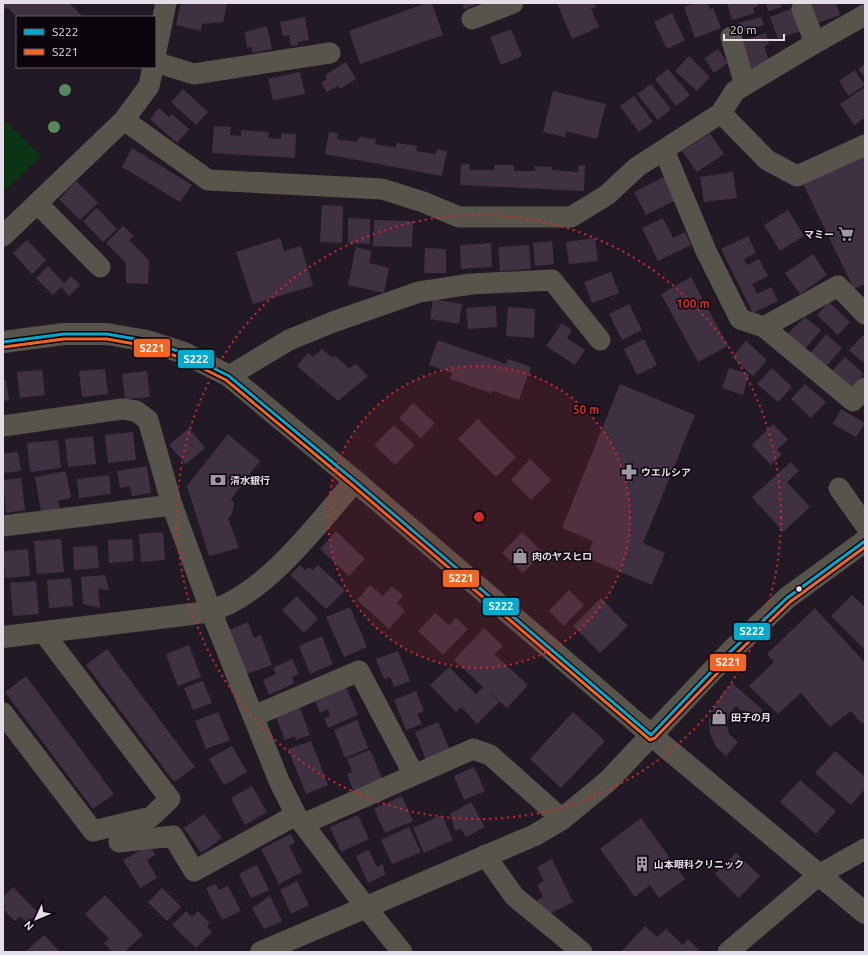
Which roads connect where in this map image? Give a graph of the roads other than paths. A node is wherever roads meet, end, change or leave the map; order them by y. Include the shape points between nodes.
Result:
1 (166, 3) edge
2 (513, 3) edge
3 (802, 9) dead end
4 (865, 15) edge
5 (472, 19) dead end
6 (731, 37) dead end
7 (815, 43) junction
8 (156, 51) edge
9 (330, 53) dead end
10 (156, 62) edge
11 (153, 68) edge
12 (745, 85) junction
13 (720, 113) junction
14 (124, 120) junction
15 (865, 145) edge
16 (664, 150) junction
17 (37, 203) junction
18 (3, 236) edge
19 (100, 268) dead end
20 (865, 314) edge
21 (764, 327) junction
22 (600, 340) dead end
23 (3, 342) edge
24 (229, 376) junction
25 (865, 388) edge
26 (3, 426) edge
27 (355, 481) junction
28 (839, 488) dead end
29 (172, 505) junction
30 (3, 526) edge
31 (865, 526) edge
32 (865, 541) edge
33 (210, 611) junction
34 (43, 632) junction
35 (3, 636) edge
36 (3, 713) edge
37 (254, 716) junction
38 (651, 735) junction
39 (414, 775) junction
40 (299, 819) junction
41 (562, 819) junction
42 (119, 842) dead end
43 (865, 848) edge
44 (485, 855) junction
45 (820, 875) junction
46 (365, 906) junction
47 (865, 913) edge
48 (261, 952) edge
49 (402, 952) edge
50 (582, 952) edge
51 (728, 952) edge

1 - 8 street
2 - 5 street
3 - 7 street
4 - 7 street
6 - 12 street
7 - 12 street
9 - 10 street via 194,74
11 - 14 street via 149,86
12 - 13 street via 735,91
13 - 15 street via 768,160 798,176
13 - 16 street
14 - 16 street via 208,180 382,189 424,202 459,217 571,217 607,195 637,166
14 - 17 street
16 - 21 street via 706,250 740,318
17 - 18 street
17 - 19 street
20 - 21 street via 838,286
21 - 25 street via 853,401
22 - 24 street via 552,280 471,284 419,292 333,322 289,340
23 - 24 street via 64,334 107,334 147,341 184,353
24 - 27 street
26 - 29 street via 122,409 136,411 148,420
27 - 33 street via 289,556 259,585
27 - 38 street
28 - 31 street
29 - 30 street
29 - 33 street
32 - 38 street via 787,598 730,652
33 - 34 street
33 - 37 street
34 - 35 street
34 - 36 street via 170,799 150,817 93,831
37 - 39 street via 359,671
37 - 40 street via 279,781
38 - 41 street via 608,781
38 - 45 street
39 - 40 street
39 - 41 street via 472,749 490,755
40 - 42 street via 194,872 173,836
40 - 46 street
41 - 44 street via 535,835
43 - 45 street
44 - 46 street
44 - 50 street via 514,896
45 - 47 street
45 - 51 street
46 - 48 street
46 - 49 street

